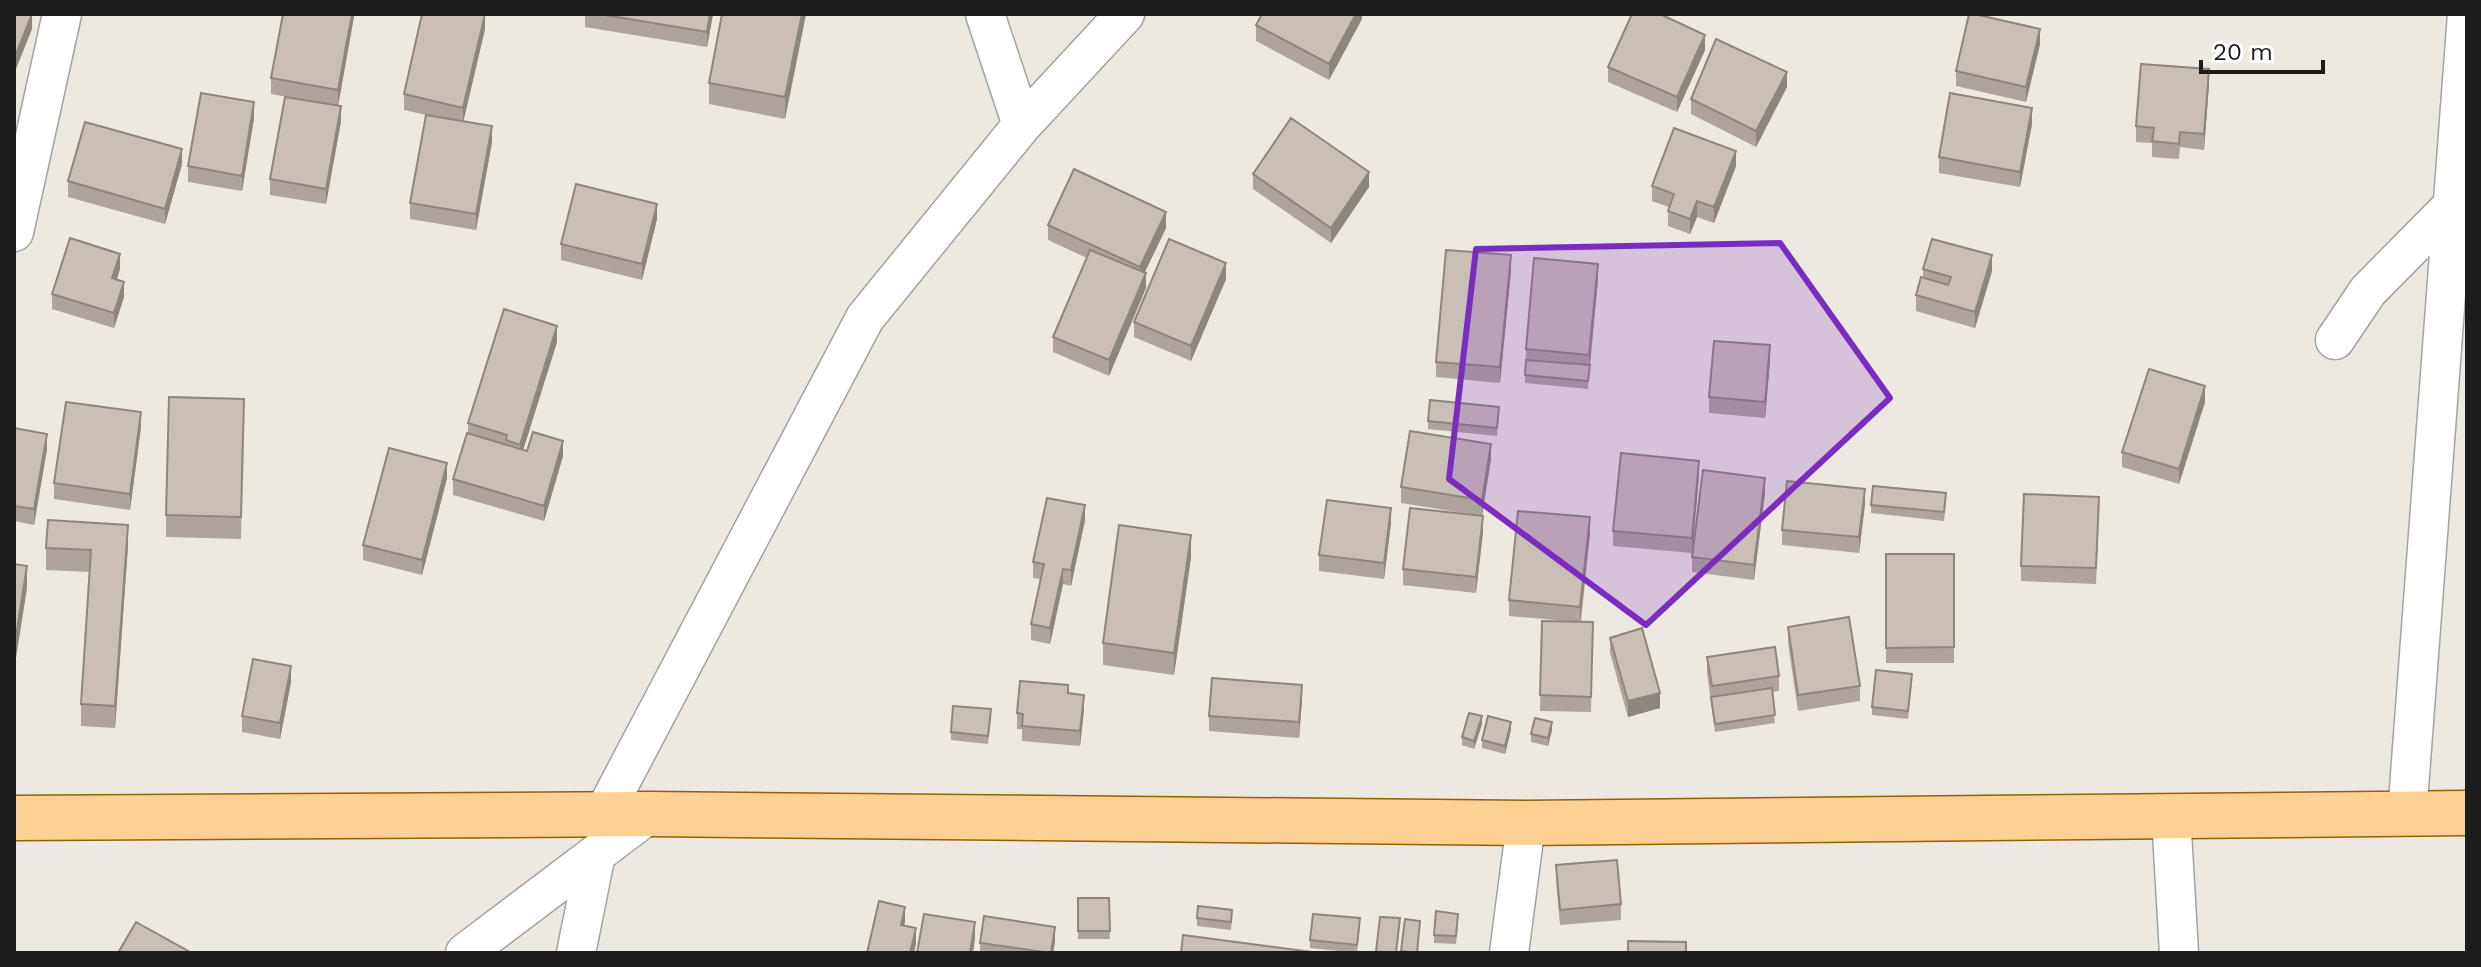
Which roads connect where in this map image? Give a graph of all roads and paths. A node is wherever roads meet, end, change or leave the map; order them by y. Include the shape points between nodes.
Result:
1 (62, 14) edge
2 (985, 14) edge
3 (1125, 14) edge
4 (2467, 14) edge
5 (1022, 125) junction
6 (24, 143) edge
7 (2459, 203) edge
8 (14, 232) edge
9 (2335, 340) dead end
10 (2467, 813) edge
11 (2171, 815) junction
12 (2407, 815) junction
13 (14, 818) edge
14 (1526, 823) junction
15 (600, 834) junction
16 (465, 953) edge
17 (576, 953) edge
18 (1509, 953) edge
19 (2179, 953) edge

1 - 6 street
2 - 5 street
3 - 5 street
4 - 7 street
5 - 15 street via 865,318
6 - 8 street
7 - 9 street via 2368,291
7 - 12 street
10 - 12 main road
11 - 12 main road
11 - 14 main road
11 - 19 street
13 - 15 main road
14 - 15 main road via 649,814
14 - 18 street
15 - 16 street
15 - 17 street

